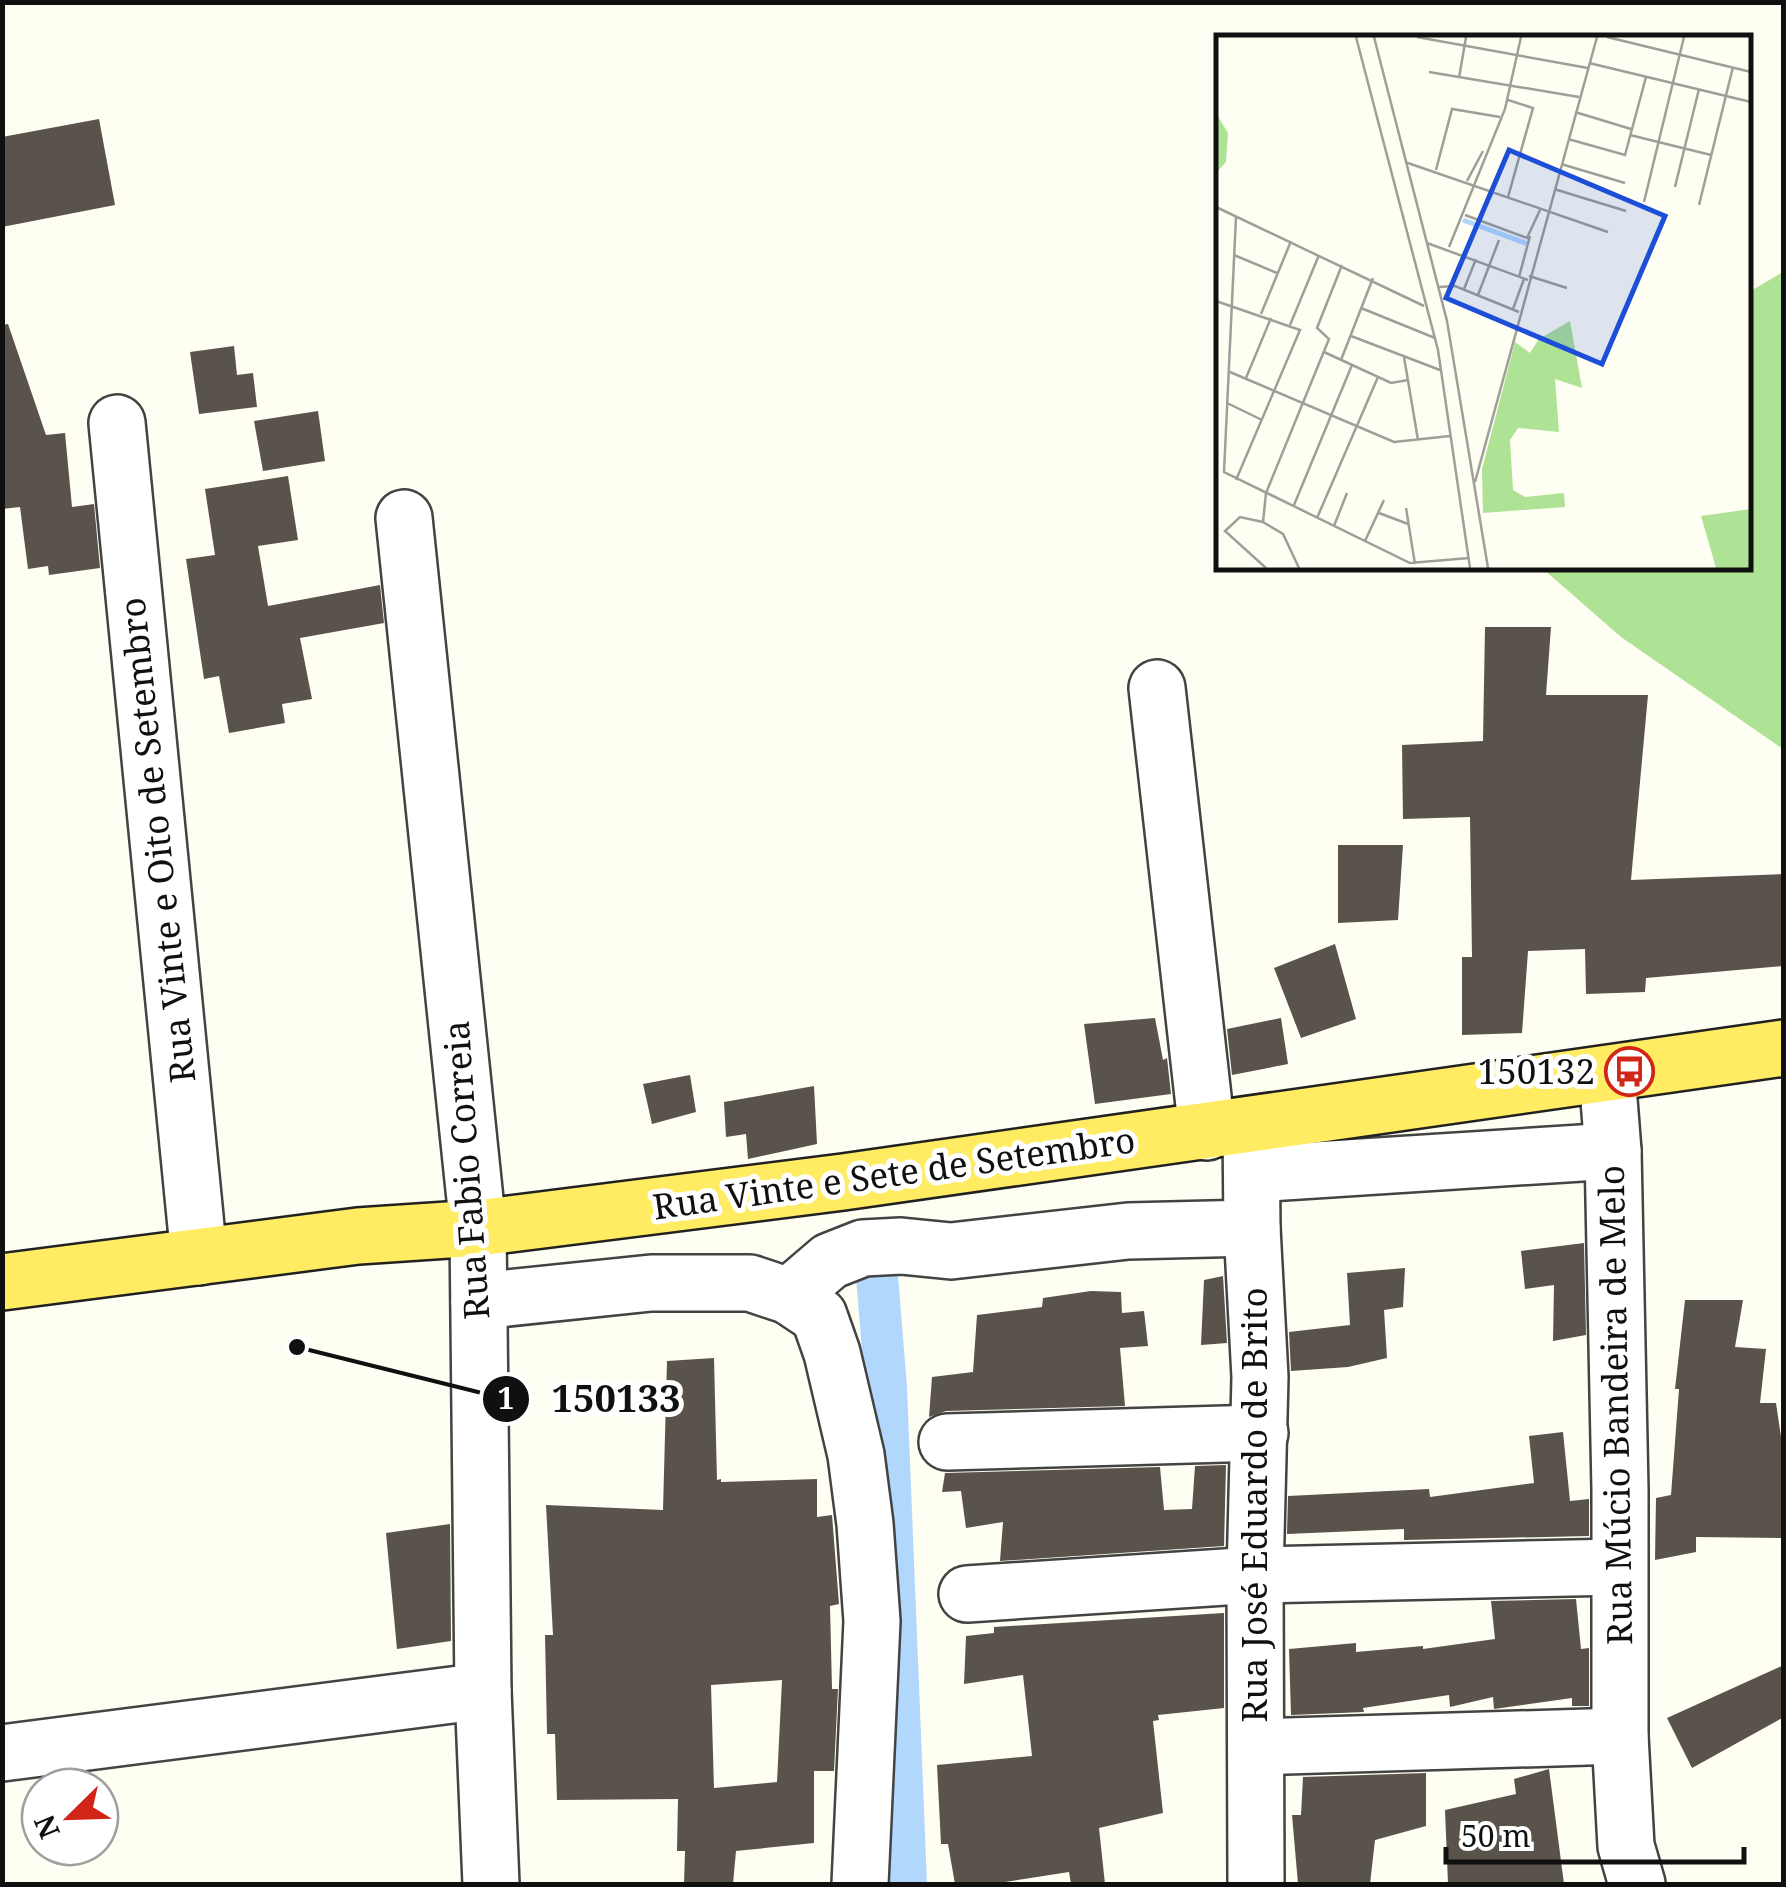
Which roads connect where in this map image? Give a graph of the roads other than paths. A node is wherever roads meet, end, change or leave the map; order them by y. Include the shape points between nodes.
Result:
1 (117, 422) dead end
2 (404, 518) dead end
3 (1156, 688) dead end
4 (1784, 1048) edge
5 (1607, 1074) junction
6 (1237, 1144) junction
7 (1613, 1150) junction
8 (478, 1228) junction
9 (1252, 1228) junction
10 (199, 1257) junction
11 (2, 1282) edge
12 (789, 1296) junction
13 (480, 1301) junction
14 (1260, 1433) junction
15 (947, 1442) dead end
16 (1620, 1567) junction
17 (1255, 1575) junction
18 (967, 1594) dead end
19 (483, 1690) junction
20 (1620, 1736) junction
21 (1256, 1747) junction
22 (2, 1753) edge
23 (492, 1884) edge
24 (860, 1884) edge
25 (1256, 1884) edge
26 (1637, 1884) edge

1 - 10 street, Rua Vinte e Oito de Setembro
2 - 8 street, Rua Fabio Correia
3 - 6 street, Rua José Eduardo de Brito
4 - 5 main road, Rua Vinte e Sete de Setembro
5 - 6 main road, Rua Vinte e Sete de Setembro
5 - 7 street, Rua Múcio Bandeira de Melo
6 - 7 street
6 - 8 main road, Rua Vinte e Sete de Setembro via 868,1179
6 - 9 street, Rua José Eduardo de Brito
7 - 16 street, Rua Múcio Bandeira de Melo
8 - 10 main road, Rua Vinte e Sete de Setembro
8 - 13 street, Rua Fabio Correia
9 - 12 street via 1128,1231 952,1251 863,1248 830,1260
9 - 14 street, Rua José Eduardo de Brito
10 - 11 main road, Rua Vinte e Sete de Setembro
12 - 13 street via 750,1283 650,1283
12 - 24 street via 819,1316 832,1353 865,1524 872,1620
13 - 19 street, Rua Fabio Correia
14 - 15 street
14 - 17 street, Rua José Eduardo de Brito
16 - 17 street
16 - 20 street, Rua Múcio Bandeira de Melo
17 - 18 street
17 - 21 street, Rua José Eduardo de Brito
19 - 22 street
19 - 23 street, Rua Fabio Correia
20 - 21 street
20 - 26 street, Rua Múcio Bandeira de Melo via 1626,1846
21 - 25 street, Rua José Eduardo de Brito

